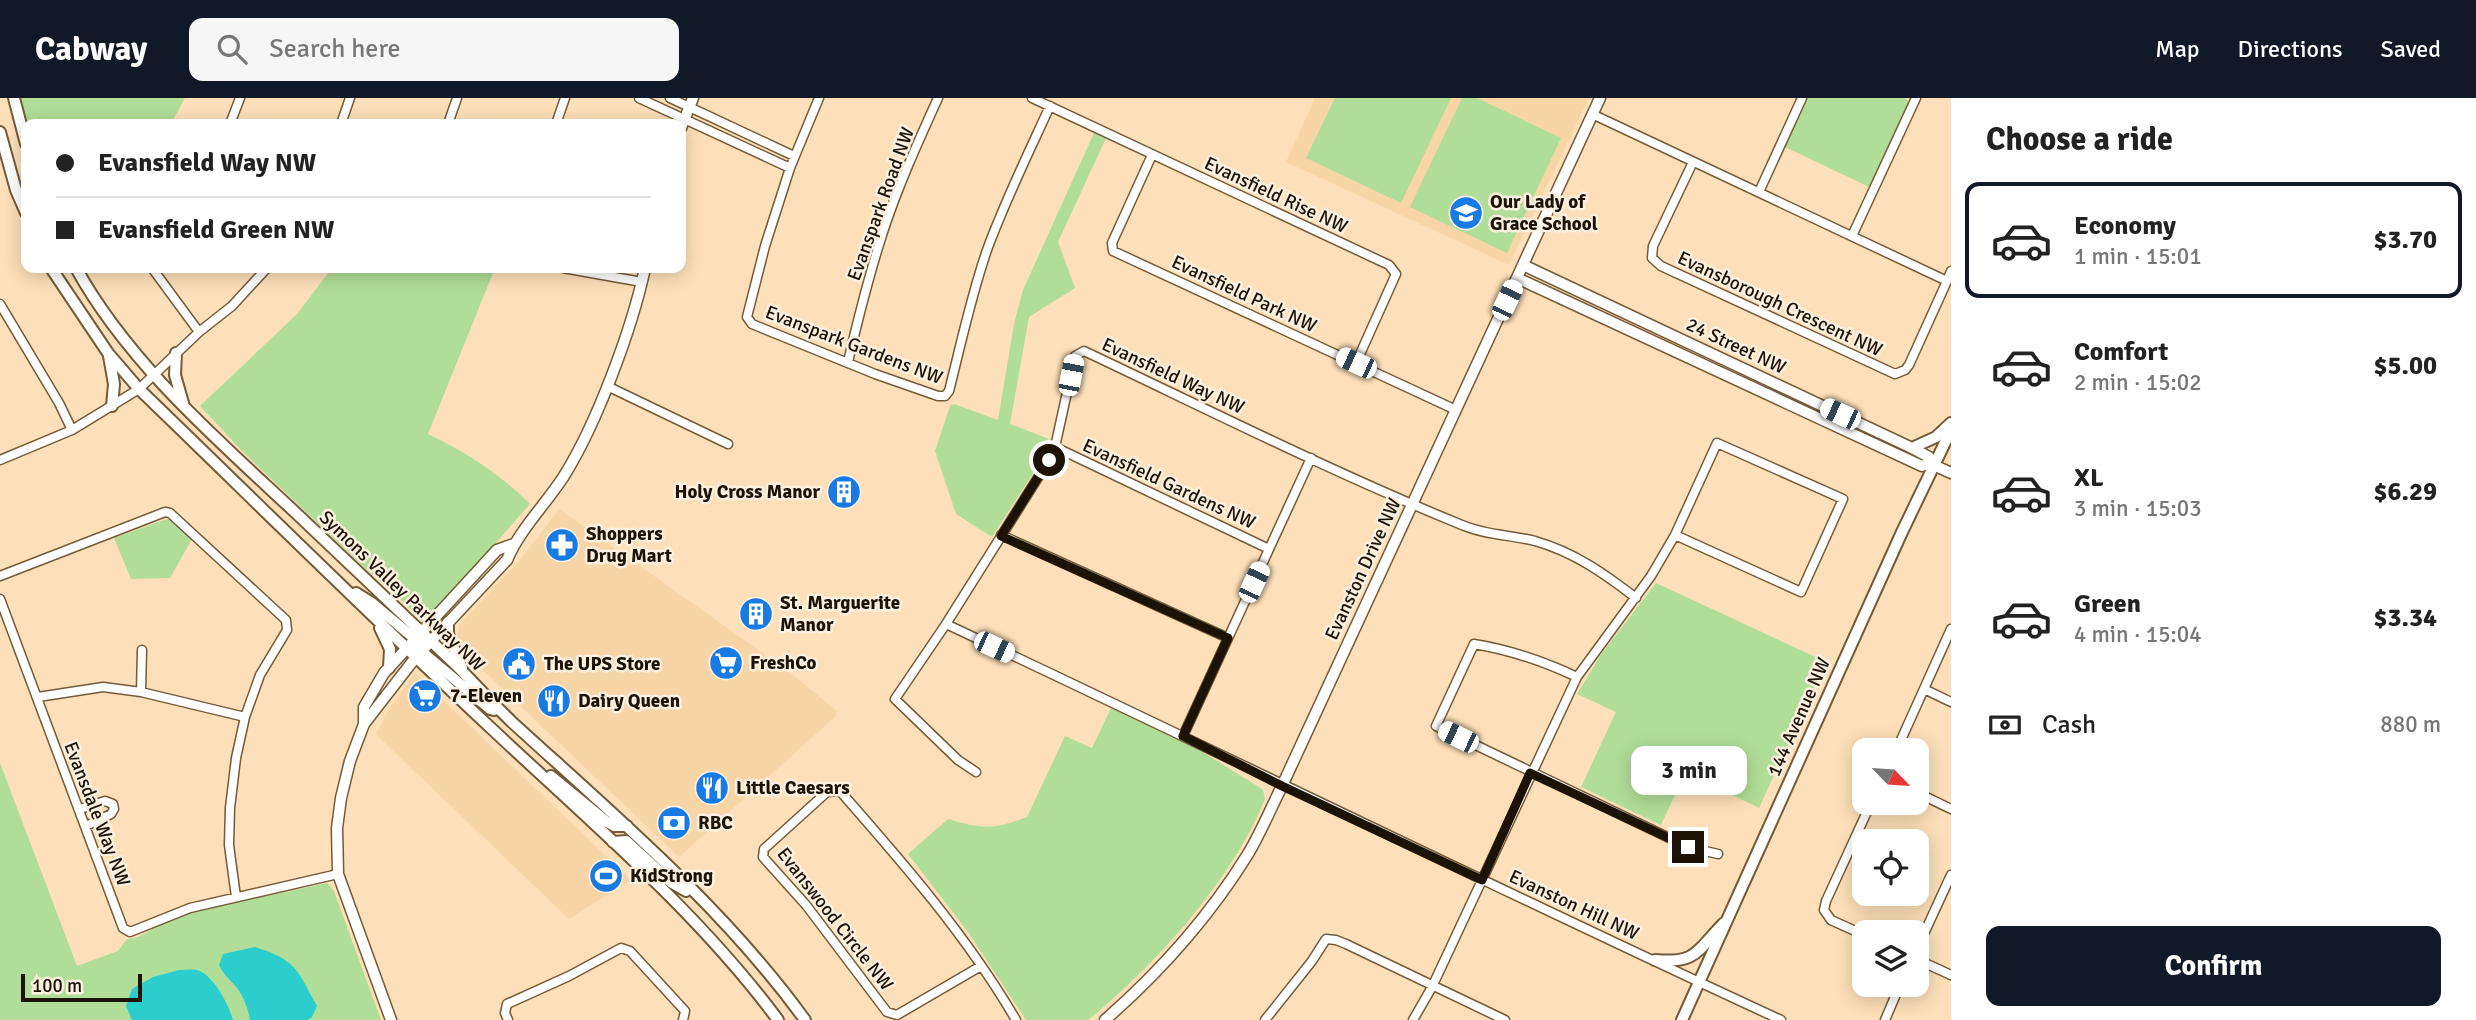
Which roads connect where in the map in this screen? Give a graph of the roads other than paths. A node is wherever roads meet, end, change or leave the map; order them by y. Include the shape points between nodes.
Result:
1 (14, 98) edge
2 (240, 98) edge
3 (350, 98) edge
4 (457, 98) edge
5 (565, 98) edge
6 (639, 98) edge
7 (670, 98) edge
8 (819, 98) edge
9 (938, 98) edge
10 (1032, 98) edge
11 (1600, 98) edge
12 (1802, 98) edge
13 (1916, 98) edge
14 (691, 102) edge
15 (1051, 106) junction
16 (1592, 114) junction
17 (232, 119) edge
18 (343, 119) edge
19 (450, 119) edge
20 (558, 119) edge
21 (675, 119) edge
22 (684, 119) edge
23 (21, 125) edge
24 (686, 125) edge
25 (0, 132) edge
26 (1152, 155) junction
27 (794, 156) junction
28 (1693, 162) junction
29 (790, 168) junction
30 (1759, 192) junction
31 (21, 202) edge
32 (1852, 236) junction
33 (1522, 265) junction
34 (1951, 271) edge
35 (54, 273) edge
36 (79, 273) edge
37 (156, 273) edge
38 (262, 273) edge
39 (591, 273) edge
40 (644, 273) edge
41 (1517, 278) junction
42 (1947, 281) junction
43 (642, 282) junction
44 (0, 304) edge
45 (199, 332) junction
46 (108, 353) junction
47 (176, 354) junction
48 (848, 362) junction
49 (1356, 363) junction
50 (155, 375) junction
51 (607, 386) junction
52 (139, 389) junction
53 (111, 406) junction
54 (184, 406) junction
55 (1456, 410) junction
56 (1951, 423) edge
57 (72, 430) junction
58 (1951, 430) edge
59 (728, 444) dead end
60 (1055, 447) junction
61 (1912, 448) junction
62 (1311, 458) junction
63 (0, 460) edge
64 (1932, 464) junction
65 (1951, 473) edge
66 (1413, 504) junction
67 (1675, 535) junction
68 (1001, 536) junction
69 (514, 544) junction
70 (1269, 549) junction
71 (0, 576) edge
72 (342, 585) junction
73 (0, 598) edge
74 (1636, 598) junction
75 (373, 617) junction
76 (448, 622) junction
77 (946, 624) junction
78 (1951, 629) edge
79 (418, 635) junction
80 (1228, 638) junction
81 (430, 641) junction
82 (406, 648) junction
83 (142, 650) dead end
84 (419, 654) junction
85 (389, 668) junction
86 (465, 674) junction
87 (1577, 677) junction
88 (1924, 689) junction
89 (141, 692) junction
90 (38, 697) junction
91 (1951, 702) edge
92 (500, 710) junction
93 (245, 718) junction
94 (364, 724) junction
95 (1183, 736) junction
96 (1902, 738) edge
97 (514, 750) junction
98 (976, 772) dead end
99 (1530, 773) junction
100 (1282, 786) junction
101 (1929, 798) edge
102 (80, 809) junction
103 (1951, 809) edge
104 (1865, 816) edge
105 (86, 826) junction
106 (627, 826) junction
107 (613, 842) junction
108 (1718, 855) dead end
109 (338, 874) junction
110 (1951, 875) edge
111 (1482, 880) junction
112 (236, 897) junction
113 (704, 903) junction
114 (1728, 918) junction
115 (1929, 923) edge
116 (1852, 930) edge
117 (1656, 960) junction
118 (1929, 965) edge
119 (981, 966) junction
120 (1951, 975) edge
121 (1699, 982) junction
122 (1432, 987) junction
123 (1895, 997) edge
124 (391, 1020) edge
125 (508, 1020) edge
126 (683, 1020) edge
127 (778, 1020) edge
128 (805, 1020) edge
129 (1016, 1020) edge
130 (1105, 1020) edge
131 (1265, 1020) edge
132 (1413, 1020) edge
133 (1505, 1020) edge
134 (1682, 1020) edge
135 (1781, 1020) edge
136 (1885, 1020) edge

1 - 23 main road
2 - 17 street
3 - 18 street
4 - 19 street
5 - 20 street
6 - 21 street
7 - 14 street
8 - 27 street, Evanspark Gardens NW
9 - 48 street, Evanspark Road NW via 883,232
10 - 15 street
11 - 16 street, Evanston Drive NW
12 - 30 street
13 - 32 street
14 - 22 street
14 - 27 street
15 - 26 street, Evansfield Rise NW
15 - 48 street, Evanspark Gardens NW via 987,251 949,391 938,396
16 - 28 street
16 - 33 street, Evanston Drive NW
24 - 29 street
25 - 31 main road
26 - 49 street, Evansfield Rise NW via 1389,265 1396,275
26 - 49 street, Evansfield Park NW via 1112,243 1113,251
27 - 29 street, Evanspark Gardens NW
28 - 30 street
28 - 42 street, Evansborough Crescent NW via 1653,246 1651,258 1661,267 1895,374 1909,365
29 - 48 street, Evanspark Gardens NW via 747,317 752,324
30 - 32 street
32 - 42 street
33 - 41 street, Evanston Drive NW
33 - 61 street, 24 Street NW
34 - 42 street
35 - 46 main road, Symons Valley Parkway NW
36 - 50 main road, Symons Valley Parkway NW via 91,296
37 - 45 street
38 - 45 street
39 - 43 street
40 - 43 street
41 - 55 street, Evanston Drive NW
41 - 64 street, 24 Street NW via 1922,466
43 - 51 street
44 - 57 street
45 - 47 street
46 - 52 main road, Symons Valley Parkway NW
46 - 53 main road via 114,375
47 - 50 street
47 - 54 main road via 175,375
49 - 55 street, Evansfield Park NW
50 - 52 street
50 - 54 main road, Symons Valley Parkway NW
51 - 59 street
51 - 69 street via 565,475
52 - 53 street
52 - 72 main road, Symons Valley Parkway NW
53 - 57 street
54 - 79 main road, Symons Valley Parkway NW
55 - 66 street, Evanston Drive NW
56 - 61 main road via 1936,438
57 - 63 street
58 - 64 main road, 144 Avenue NW
60 - 62 street, Evansfield Way NW via 1075,356 1084,351
60 - 68 street, Evansfield Way NW
60 - 70 street, Evansfield Gardens NW
61 - 64 street, 24 Street NW via 1929,457
62 - 66 street, Evansfield Way NW
62 - 70 street
64 - 65 street, 24 Street NW
64 - 114 main road, 144 Avenue NW
66 - 74 street, Evansfield Way NW via 1465,527 1536,542 1574,556
66 - 100 street, Evanston Drive NW
67 - 67 street via 1717,443 1843,499 1801,592
67 - 74 street
68 - 77 street, Evansfield Way NW
68 - 80 street
69 - 76 street via 507,559
69 - 79 street via 497,550
70 - 80 street
71 - 93 street via 170,513 286,621 287,629 260,675
72 - 75 main road, Symons Valley Parkway NW
72 - 79 main road
73 - 90 street, Evansdale Way NW
74 - 87 street
75 - 82 main road, Symons Valley Parkway NW
75 - 85 main road via 390,649
76 - 81 street
76 - 86 main road via 449,638
77 - 95 street
77 - 98 street, Evansfield Way NW via 895,699
78 - 88 street
79 - 81 main road via 424,642
79 - 82 street
80 - 95 street
81 - 84 street
81 - 86 main road, Symons Valley Parkway NW
82 - 84 main road via 416,648
82 - 85 street
83 - 89 street
84 - 92 main road via 490,709
84 - 94 street
84 - 97 main road, Symons Valley Parkway NW
85 - 94 street via 364,707
86 - 92 main road, Symons Valley Parkway NW
87 - 99 street
87 - 99 street via 1511,650 1474,644 1436,726
88 - 91 street
88 - 96 street
89 - 90 street via 103,687
89 - 93 street
90 - 102 street, Evansdale Way NW
92 - 106 main road, Symons Valley Parkway NW
93 - 112 street via 230,808
94 - 109 street via 341,798
95 - 100 street
97 - 106 main road via 607,822
97 - 107 main road, Symons Valley Parkway NW
99 - 108 street via 1688,847
99 - 111 street
100 - 111 street, Evanston Hill NW
100 - 130 street, Evanston Drive NW via 1250,851 1217,901 1178,949
101 - 103 street
102 - 105 street, Evansdale Way NW
102 - 105 street via 105,801 113,804 111,814
104 - 116 street via 1825,901 1824,910 1831,920
105 - 112 street, Evansdale Way NW via 123,928 130,932 190,908
106 - 113 main road, Symons Valley Parkway NW
107 - 113 main road via 626,841 672,883
107 - 127 main road, Symons Valley Parkway NW via 711,940
109 - 112 street, Evansdale Way NW
109 - 124 street
110 - 115 street
111 - 117 street, Evanston Hill NW
111 - 122 street
113 - 128 main road, Symons Valley Parkway NW
114 - 117 main road via 1690,958
114 - 121 main road, 144 Avenue NW
117 - 121 street, Evanston Hill NW
118 - 120 street
119 - 119 street, Evanswood Circle NW via 937,903 840,791 827,792 764,849 763,857 887,1012 897,1015
119 - 129 street, Evanswood Circle NW
121 - 134 main road, 144 Avenue NW
121 - 135 street, Evanston Hill NW
122 - 131 street via 1346,944 1326,939
122 - 132 street
122 - 133 street
123 - 136 street
125 - 126 street via 507,1004 621,948 685,1011

